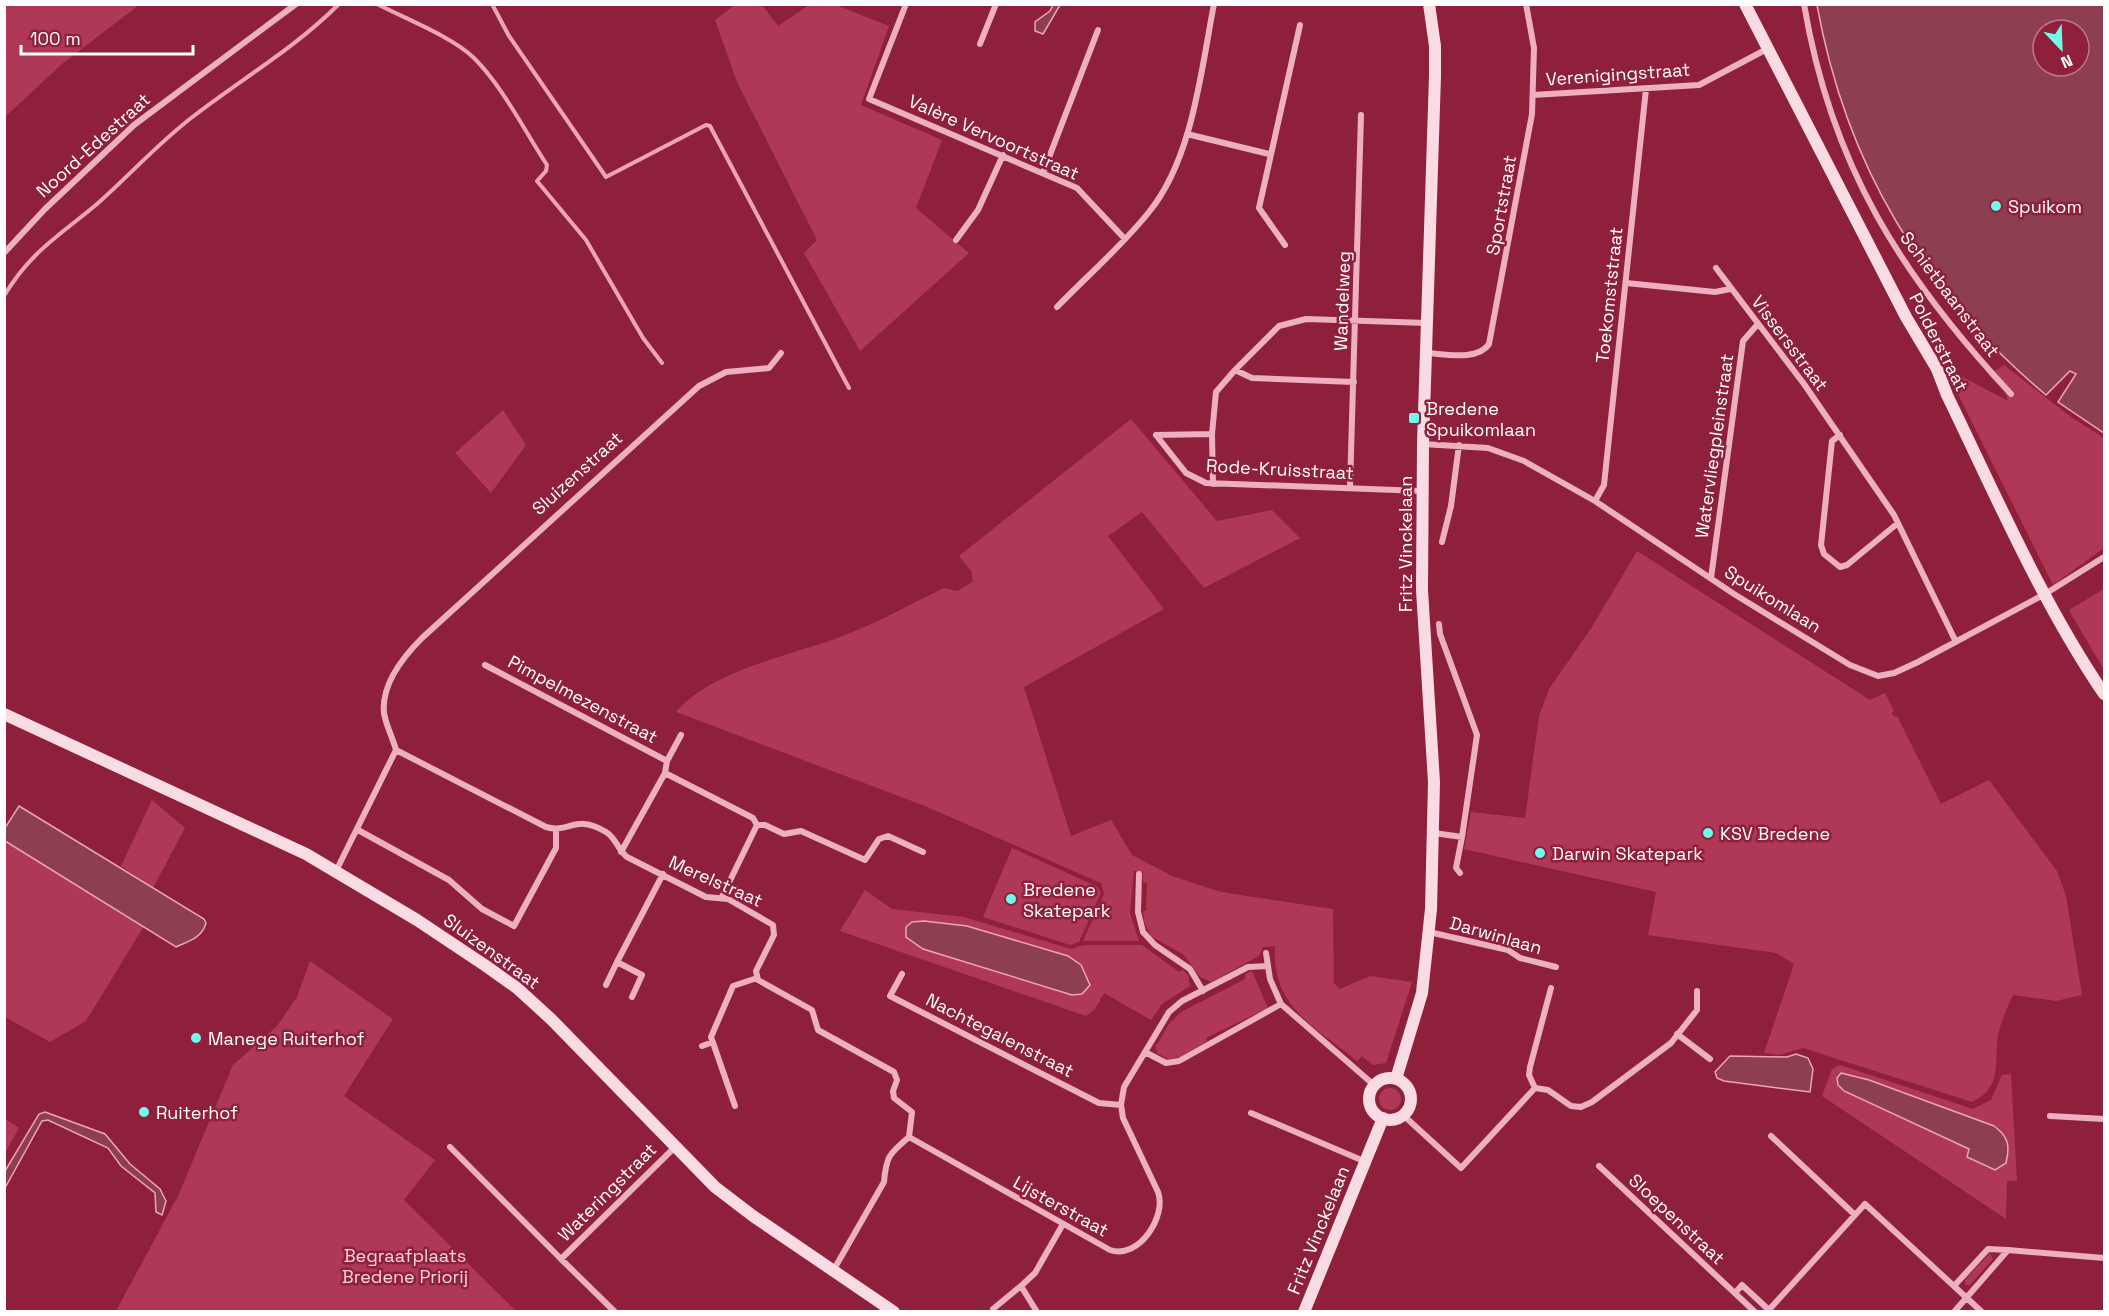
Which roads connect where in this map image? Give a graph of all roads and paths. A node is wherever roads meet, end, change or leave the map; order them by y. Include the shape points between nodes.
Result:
1 (296, 4) edge
2 (906, 4) edge
3 (996, 4) edge
4 (1214, 4) edge
5 (1429, 4) edge
6 (1526, 4) edge
7 (1745, 4) edge
8 (1804, 4) edge
9 (1300, 25) dead end
10 (1098, 30) dead end
11 (980, 44) dead end
12 (1767, 49) junction
13 (1646, 88) junction
14 (1533, 95) junction
15 (1361, 115) dead end
16 (1187, 134) junction
17 (1269, 154) junction
18 (1003, 155) junction
19 (1043, 173) junction
20 (1124, 238) junction
21 (957, 240) dead end
22 (1285, 244) dead end
23 (4, 253) edge
24 (1716, 268) dead end
25 (1626, 283) junction
26 (1730, 289) junction
27 (1057, 307) dead end
28 (1356, 320) junction
29 (1427, 323) junction
30 (1757, 325) junction
31 (781, 353) dead end
32 (1426, 353) junction
33 (1235, 370) junction
34 (1354, 382) junction
35 (2011, 394) dead end
36 (1212, 434) junction
37 (1840, 435) junction
38 (1423, 444) junction
39 (1459, 445) junction
40 (1213, 484) junction
41 (1350, 487) junction
42 (1422, 491) junction
43 (1595, 501) junction
44 (1898, 523) junction
45 (1442, 542) dead end
46 (2104, 557) edge
47 (1711, 578) junction
48 (2045, 594) junction
49 (1439, 624) dead end
50 (1440, 634) junction
51 (1423, 635) junction
52 (1956, 642) junction
53 (485, 665) dead end
54 (2104, 694) edge
55 (4, 714) edge
56 (681, 735) dead end
57 (396, 750) junction
58 (667, 760) junction
59 (665, 773) junction
60 (757, 825) junction
61 (556, 829) junction
62 (358, 830) junction
63 (1434, 833) junction
64 (1462, 837) junction
65 (621, 852) junction
66 (923, 852) dead end
67 (336, 871) junction
68 (1460, 873) dead end
69 (663, 874) junction
70 (1139, 874) dead end
71 (722, 897) junction
72 (1428, 932) junction
73 (1266, 953) dead end
74 (617, 962) junction
75 (1268, 966) junction
76 (1556, 967) dead end
77 (902, 974) dead end
78 (757, 978) junction
79 (606, 985) dead end
80 (1551, 988) dead end
81 (1203, 990) junction
82 (1696, 991) dead end
83 (632, 997) dead end
84 (1281, 1004) junction
85 (1677, 1034) junction
86 (713, 1042) junction
87 (702, 1046) dead end
88 (1145, 1052) junction
89 (1710, 1059) dead end
90 (1396, 1079) junction
91 (1374, 1085) junction
92 (1535, 1088) junction
93 (1121, 1105) junction
94 (735, 1106) dead end
95 (1251, 1113) dead end
96 (1403, 1115) junction
97 (2049, 1116) dead end
98 (1383, 1118) junction
99 (2104, 1119) edge
100 (1771, 1136) dead end
101 (909, 1137) junction
102 (450, 1147) dead end
103 (675, 1147) junction
104 (1366, 1162) junction
105 (1599, 1166) dead end
106 (1855, 1215) junction
107 (1063, 1224) junction
108 (2008, 1250) junction
109 (2104, 1258) edge
110 (561, 1259) junction
111 (832, 1271) junction
112 (1021, 1286) junction
113 (1954, 1286) junction
114 (1735, 1293) junction
115 (1966, 1298) junction
116 (993, 1308) dead end
117 (615, 1311) edge
118 (894, 1311) edge
119 (1037, 1311) edge
120 (1304, 1311) edge
121 (1755, 1311) edge
122 (1768, 1311) edge
123 (1954, 1311) edge
124 (1982, 1311) edge

1 - 23 street, Noord-Edestraat via 134,125
2 - 18 street, Valère Vervoortstraat via 868,99
3 - 11 street
4 - 16 street
5 - 29 street, Fritz Vinckelaan via 1435,56
6 - 14 street, Sportstraat via 1534,48
7 - 12 street, Polderstraat
8 - 35 street, Schietbaanstraat via 1833,124 1881,227 1932,300
9 - 17 street
10 - 19 street
12 - 13 street, Verenigingstraat via 1699,85
12 - 48 street, Polderstraat via 1937,369
13 - 14 street, Verenigingstraat
13 - 25 street, Toekomststraat
14 - 32 street, Sportstraat via 1489,344 1474,354
15 - 28 street, Wandelweg
16 - 17 street
16 - 20 street via 1150,211
17 - 22 street via 1259,208
18 - 19 street, Valère Vervoortstraat
18 - 21 street via 978,210
19 - 20 street, Valère Vervoortstraat via 1077,188
20 - 27 street
24 - 26 street, Vissersstraat
25 - 26 street via 1715,292
25 - 43 street, Toekomststraat via 1604,485
26 - 30 street, Vissersstraat
28 - 29 street
28 - 33 street via 1306,319 1282,324
28 - 34 street, Wandelweg
29 - 32 street, Fritz Vinckelaan
30 - 37 street, Vissersstraat
30 - 47 street, Watervliegpleinstraat via 1743,341
31 - 57 street, Sluizenstraat via 769,368 726,372 699,386 422,638 397,666 386,698 384,712
32 - 38 street, Fritz Vinckelaan
33 - 34 street via 1252,378
33 - 36 street via 1216,392
34 - 41 street, Wandelweg
36 - 40 street
36 - 40 street, Rode-Kruisstraat via 1156,435 1186,473
37 - 44 street, Vissersstraat
37 - 44 street via 1832,441 1821,545 1824,554 1840,567 1847,565
38 - 39 street, Spuikomlaan
38 - 42 street, Fritz Vinckelaan
39 - 43 street, Spuikomlaan via 1488,448 1516,457
39 - 45 street
40 - 41 street, Rode-Kruisstraat
41 - 42 street, Rode-Kruisstraat
42 - 51 street, Fritz Vinckelaan
43 - 47 street, Spuikomlaan
44 - 52 street, Vissersstraat
46 - 48 street, Spuikomlaan
47 - 52 street, Spuikomlaan via 1871,675 1894,673
48 - 52 street, Spuikomlaan
48 - 54 street, Polderstraat
49 - 50 street
50 - 51 street
50 - 64 street via 1477,735
51 - 63 street, Fritz Vinckelaan via 1432,729
53 - 58 street, Pimpelmezenstraat
55 - 67 street, Sluizenstraat
56 - 58 street
57 - 61 street via 538,824
57 - 62 street
58 - 59 street
59 - 60 street via 753,818
59 - 65 street
60 - 66 street via 784,834 801,831 865,860 879,839 888,836
60 - 71 street
61 - 62 street via 556,848 514,926 482,909 449,880
61 - 65 street, Merelstraat via 588,822 612,836
62 - 67 street
63 - 64 street
63 - 72 street, Fritz Vinckelaan
64 - 68 street via 1456,868
65 - 69 street, Merelstraat
67 - 103 street, Sluizenstraat via 517,988
69 - 71 street, Merelstraat via 706,897
69 - 74 street
70 - 81 street via 1138,916 1145,934 1189,967
71 - 78 street, Merelstraat via 767,920 774,928 756,971
72 - 76 street, Darwinlaan via 1508,950 1521,958
72 - 90 street, Fritz Vinckelaan via 1422,993
73 - 75 street
74 - 79 street
74 - 83 street via 642,975
75 - 81 street via 1248,967
75 - 84 street
77 - 93 street, Nachtegalenstraat via 890,996 1099,1103
78 - 86 street via 733,986 712,1030
78 - 101 street via 812,1010 818,1030 894,1072 894,1098 912,1112
80 - 92 street via 1530,1067 1530,1081
81 - 88 street via 1169,1012
82 - 85 street via 1697,1010
84 - 88 street via 1179,1061 1166,1063
84 - 91 street
85 - 89 street
85 - 92 street via 1620,1082 1581,1107 1571,1106 1548,1090
86 - 87 street
86 - 94 street
88 - 93 street via 1124,1087
90 - 91 street via 1384,1079
90 - 96 street via 1410,1095
91 - 98 street via 1369,1104
92 - 96 street via 1461,1168
93 - 107 street, Lijsterstraat via 1124,1122 1159,1194 1158,1212 1140,1244 1123,1253
95 - 104 street, Fritz Vinckelaan
96 - 98 street
97 - 99 street
98 - 104 street, Fritz Vinckelaan
100 - 106 street
101 - 107 street, Lijsterstraat
101 - 111 street via 890,1156 884,1182
102 - 110 street, Wateringstraat
103 - 110 street, Wateringstraat
103 - 111 street, Sluizenstraat via 732,1201
104 - 120 street, Fritz Vinckelaan
105 - 114 street, Sloepenstraat
106 - 113 street via 1865,1204
106 - 122 street
107 - 112 street via 1035,1274
108 - 109 street
108 - 113 street via 1988,1249
108 - 115 street
110 - 117 street, Wateringstraat
111 - 118 street, Sluizenstraat
112 - 116 street
112 - 119 street
113 - 115 street
114 - 121 street, Sloepenstraat
114 - 122 street, Sloepenstraat via 1742,1285
115 - 123 street
115 - 124 street

